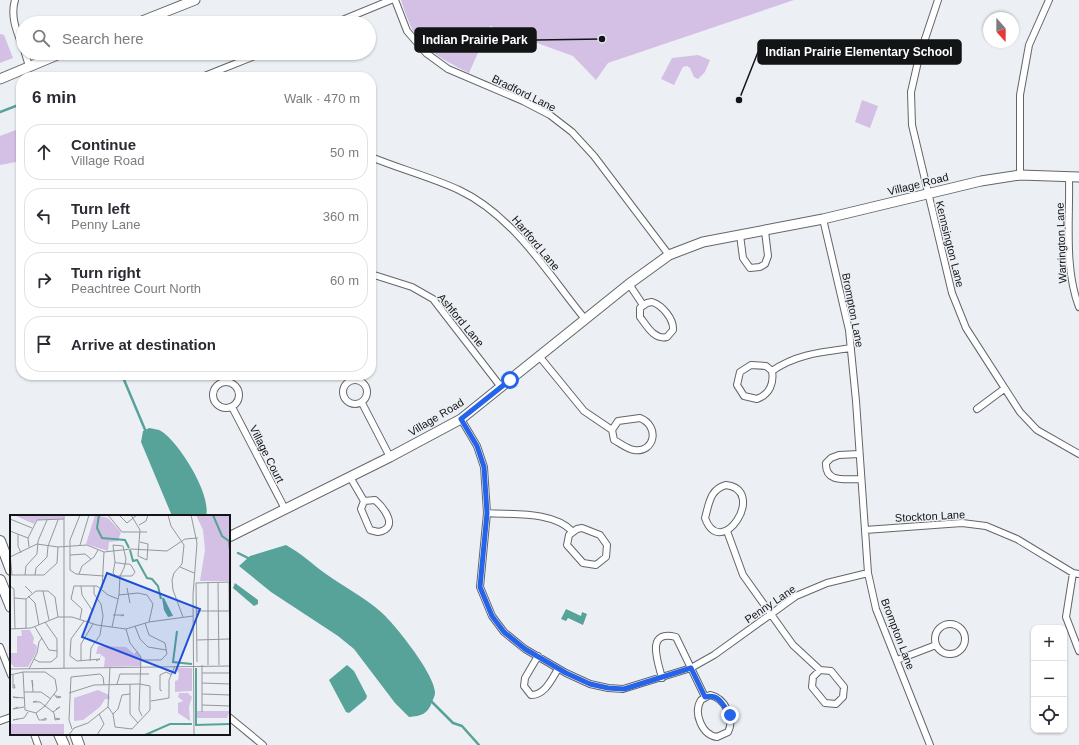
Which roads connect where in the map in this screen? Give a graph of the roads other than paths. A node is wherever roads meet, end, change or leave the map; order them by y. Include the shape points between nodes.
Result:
1 (16, 0) edge
2 (195, 0) edge
3 (391, 0) edge
4 (395, 0) edge
5 (938, 0) edge
6 (1049, 0) edge
7 (155, 16) edge
8 (352, 16) edge
9 (16, 29) edge
10 (27, 60) edge
11 (44, 60) edge
12 (244, 60) edge
13 (29, 66) junction
14 (214, 72) edge
15 (0, 79) edge
16 (376, 159) edge
17 (1020, 175) junction
18 (1079, 177) edge
19 (1069, 178) junction
20 (927, 194) junction
21 (823, 219) junction
22 (765, 231) junction
23 (740, 235) junction
24 (669, 255) junction
25 (376, 276) edge
26 (629, 284) junction
27 (643, 305) junction
28 (1079, 307) edge
29 (585, 319) junction
30 (850, 348) junction
31 (539, 356) junction
32 (772, 371) junction
33 (501, 387) junction
34 (1004, 389) junction
35 (362, 403) junction
36 (232, 407) junction
37 (977, 409) dead end
38 (461, 419) junction
39 (612, 430) junction
40 (859, 454) junction
41 (1079, 454) edge
42 (390, 457) junction
43 (350, 477) junction
44 (860, 479) junction
45 (364, 501) junction
46 (285, 509) junction
47 (487, 513) junction
48 (865, 530) junction
49 (572, 531) junction
50 (727, 531) junction
51 (230, 536) edge
52 (0, 541) edge
53 (10, 567) edge
54 (868, 573) junction
55 (1076, 573) edge
56 (0, 580) edge
57 (10, 605) edge
58 (771, 613) junction
59 (936, 645) junction
60 (0, 647) edge
61 (1079, 651) edge
62 (538, 656) junction
63 (897, 660) junction
64 (691, 668) junction
65 (558, 669) junction
66 (820, 670) junction
67 (10, 672) edge
68 (662, 678) junction
69 (705, 697) junction
70 (10, 717) edge
71 (230, 718) edge
72 (0, 721) edge
73 (34, 735) edge
74 (60, 735) edge
75 (75, 735) edge
76 (38, 745) edge
77 (64, 745) edge
78 (79, 745) edge
79 (263, 745) edge
80 (930, 745) edge

1 - 9 street via 13,12
2 - 7 street
3 - 8 street
4 - 24 street, Bradford Lane via 407,31 426,53 448,69 550,115 572,132 594,156
5 - 20 street, Kennsington Lane via 919,57 911,92 912,125
6 - 17 street via 1029,45 1020,95
10 - 13 street
11 - 13 street
12 - 14 street
13 - 15 street
16 - 29 street, Hartford Lane via 459,190 488,207 515,233
17 - 19 street, Village Road
17 - 20 street, Village Road
18 - 19 street, Village Road
19 - 28 street, Warrington Lane via 1071,272 1073,293
20 - 21 street, Village Road
20 - 34 street, Kennsington Lane via 954,300 966,328
21 - 22 street, Village Road
21 - 30 street, Brompton Lane
22 - 23 street, Village Road
22 - 23 street via 768,256 765,264 754,268 750,268 743,258
23 - 24 street, Village Road via 703,242
24 - 26 street, Village Road
25 - 33 street, Ashford Lane via 412,287 433,299
26 - 27 street
26 - 29 street, Village Road
27 - 27 street via 640,317 654,335 662,338 670,334 672,321 660,306 652,302
29 - 31 street, Village Road
30 - 32 street via 807,354 784,362
30 - 40 street, Brompton Lane
31 - 33 street, Village Road
31 - 39 street via 584,411
32 - 32 street via 766,366 758,365 745,368 737,378 740,391 750,399 763,396 771,386
33 - 38 street, Village Road
34 - 37 street
34 - 41 street, Kennsington Lane via 1036,430
35 - 35 street via 367,395 366,385 358,380 348,382 343,390 345,399 352,404
35 - 42 street
36 - 36 street via 239,399 238,389 231,382 220,383 214,391 214,401 222,408
36 - 46 street, Village Court
38 - 42 street, Village Road
38 - 47 street, Penny Lane via 481,456
39 - 39 street via 614,440 634,450 646,447 653,437 650,424 640,418 618,421
40 - 44 street, Brompton Lane
40 - 44 street via 831,458 826,463 826,469 829,476 835,479
42 - 43 street, Village Road
43 - 45 street
43 - 46 street, Village Road
44 - 48 street, Brompton Lane
45 - 45 street via 361,514 370,530 382,532 389,522 385,508 375,500
46 - 51 street, Village Road
47 - 49 street via 547,518 566,525
47 - 62 street, Penny Lane via 480,587 492,616 504,632
48 - 54 street, Brompton Lane
48 - 55 street, Stockton Lane via 962,523 986,526 1017,539
49 - 49 street via 567,540 570,550 583,563 589,565 601,562 608,551 604,539 582,528
50 - 50 street via 735,523 744,502 737,488 726,485 712,494 705,518 711,529
50 - 58 street via 743,575
52 - 53 main road
54 - 58 street, Penny Lane via 827,583 796,596
54 - 63 street, Brompton Lane via 876,609
55 - 61 street via 1066,617
56 - 57 main road
58 - 64 street, Penny Lane via 714,655
58 - 66 street via 794,645
59 - 59 street via 944,654 956,653 964,645 964,633 956,625 944,625 936,634
59 - 63 street
60 - 67 street
62 - 65 street, Penny Lane
62 - 65 street via 525,678 524,686 531,695 537,695 544,690
63 - 80 street, Brompton Lane
64 - 68 street, Penny Lane
64 - 68 street via 676,637 661,637 654,647
64 - 69 street
65 - 68 street, Penny Lane via 590,684 608,688 624,689
66 - 66 street via 813,677 812,687 825,703 836,704 843,697 844,687 831,671
69 - 69 street via 697,709 702,729 711,736 723,736 730,727 730,715 719,699 710,695
70 - 72 street
71 - 79 street
73 - 76 street
74 - 77 main road
75 - 78 main road

